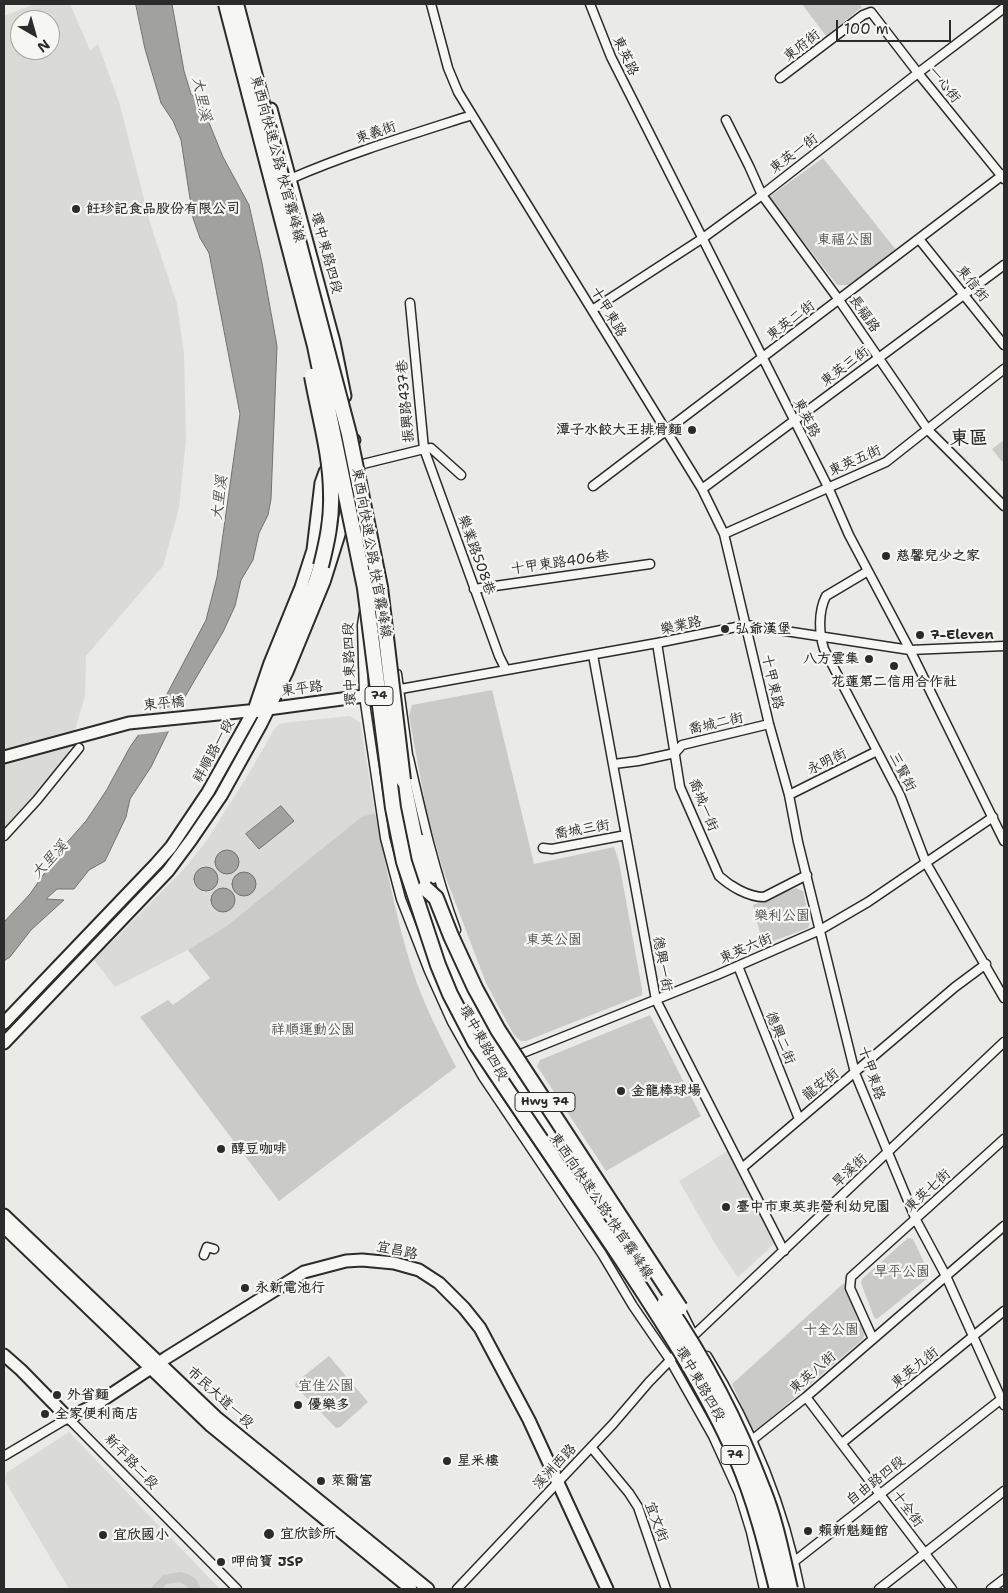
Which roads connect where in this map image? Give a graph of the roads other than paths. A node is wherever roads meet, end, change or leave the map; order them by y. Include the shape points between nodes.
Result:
1 (226, 4) edge
2 (236, 4) edge
3 (243, 4) edge
4 (431, 4) edge
5 (590, 4) edge
6 (1004, 8) edge
7 (863, 15) joint
8 (918, 73) junction
9 (780, 78) dead end
10 (472, 116) junction
11 (726, 120) dead end
12 (1004, 176) edge
13 (290, 179) junction
14 (762, 195) junction
15 (703, 238) junction
16 (919, 239) junction
17 (294, 262) junction
18 (1004, 265) edge
19 (964, 294) junction
20 (839, 300) junction
21 (410, 303) dead end
22 (592, 310) junction
23 (1004, 345) edge
24 (879, 357) junction
25 (762, 359) junction
26 (1004, 369) edge
27 (794, 422) junction
28 (928, 430) junction
29 (666, 431) junction
30 (354, 440) junction
31 (424, 449) junction
32 (360, 469) junction
33 (461, 475) dead end
34 (593, 486) dead end
35 (828, 487) junction
36 (702, 489) junction
37 (1004, 506) edge
38 (724, 534) junction
39 (376, 541) junction
40 (650, 564) dead end
41 (868, 571) junction
42 (474, 589) junction
43 (746, 624) junction
44 (820, 635) junction
45 (658, 643) junction
46 (1004, 646) edge
47 (910, 650) junction
48 (593, 655) junction
49 (506, 670) junction
50 (399, 689) junction
51 (364, 696) junction
52 (256, 710) junction
53 (769, 724) junction
54 (79, 748) dead end
55 (877, 751) junction
56 (675, 753) junction
57 (4, 757) edge
58 (408, 758) junction
59 (614, 764) junction
60 (789, 795) junction
61 (993, 817) junction
62 (626, 835) junction
63 (4, 836) edge
64 (1004, 840) edge
65 (543, 848) dead end
66 (926, 863) junction
67 (807, 875) junction
68 (426, 888) junction
69 (820, 930) junction
70 (986, 964) junction
71 (738, 966) junction
72 (1004, 998) edge
73 (656, 1000) junction
74 (4, 1023) edge
75 (1004, 1042) edge
76 (4, 1043) edge
77 (518, 1055) junction
78 (855, 1073) junction
79 (799, 1119) junction
80 (1004, 1139) edge
81 (888, 1153) junction
82 (742, 1168) junction
83 (4, 1215) edge
84 (916, 1220) junction
85 (1004, 1226) edge
86 (4, 1228) edge
87 (214, 1249) dead end
88 (784, 1251) junction
89 (204, 1255) dead end
90 (946, 1276) junction
91 (680, 1308) junction
92 (1004, 1311) edge
93 (694, 1335) junction
94 (974, 1336) junction
95 (873, 1339) junction
96 (4, 1355) edge
97 (670, 1360) junction
98 (154, 1365) junction
99 (806, 1397) junction
100 (1003, 1401) edge
101 (68, 1418) junction
102 (752, 1440) junction
103 (842, 1443) junction
104 (591, 1447) junction
105 (4, 1456) edge
106 (559, 1482) junction
107 (1004, 1492) edge
108 (880, 1494) junction
109 (925, 1554) junction
110 (795, 1562) junction
111 (1004, 1579) edge
112 (764, 1586) edge
113 (237, 1589) edge
114 (412, 1589) edge
115 (428, 1589) edge
116 (457, 1589) edge
117 (607, 1589) edge
118 (666, 1589) edge
119 (777, 1589) edge
120 (790, 1589) edge
121 (800, 1589) edge
122 (879, 1589) edge
123 (952, 1589) edge
124 (992, 1589) edge

1 - 17 highway, 東西向快速公路 快官霧峰線 / 74, bridge
2 - 68 highway, 東西向快速公路 快官霧峰線 / 74, bridge via 349,434 380,587 403,780
3 - 13 street, 環中東路四段
4 - 10 street, 十甲東路 via 448,68
5 - 15 street, 東英路 via 611,57
6 - 8 street, 東英一街
7 - 8 street, 一心街 via 871,12
7 - 9 street, 東府街
8 - 12 street, 一心街
8 - 14 street, 東英一街
10 - 13 street, 東義街 via 392,139
10 - 22 street, 十甲東路
11 - 14 street, 長福路
12 - 16 street, 東英二街
13 - 30 street, 環中東路四段 via 334,342
14 - 15 street, 東英一街
14 - 20 street, 長福路
15 - 22 street, 東英一街
15 - 25 street, 東英路
16 - 19 street, 東信街
16 - 20 street, 東英二街
17 - 52 highway, bridge via 330,480 329,530 316,582
17 - 119 highway, 東西向快速公路 快官霧峰線 / 74, bridge via 315,346 365,588 393,808 404,862 438,966 475,1042 669,1330 708,1400 737,1458 762,1530
18 - 19 street, 東英三街
19 - 23 street, 東信街
19 - 24 street, 東英三街
20 - 24 street, 長福路
20 - 25 street, 東英二街
21 - 31 street, 振興路437巷
22 - 29 street, 十甲東路
24 - 27 street, 東英三街
24 - 28 street, 長福路
25 - 27 street, 東英路
25 - 29 street, 東英二街
26 - 28 street, 東英五街
27 - 35 street, 東英路
27 - 36 street, 東英三街
28 - 35 street, 東英五街 via 886,462
28 - 37 street, 長福路
29 - 34 street, 東英二街
29 - 36 street, 十甲東路
30 - 32 street, 環中東路四段
30 - 52 street, 祥順路一段 via 325,472 321,483 313,550 270,663
31 - 32 street
31 - 33 street, 振興路437巷 via 431,448
31 - 42 street, 樂業路508巷
32 - 39 street, 環中東路四段
32 - 52 street, 祥順路一段 via 321,592 287,672
35 - 38 street, 東英五街
35 - 41 street, 東英路
36 - 38 street, 十甲東路
38 - 43 street, 十甲東路
39 - 50 street, 環中東路四段
39 - 51 street, 環中東路四段 via 362,625
40 - 42 street, 十甲東路406巷
41 - 44 street, 三賢街 via 826,596
41 - 47 street, 東英路
42 - 49 street, 樂業路508巷
43 - 44 street, 樂業路
43 - 45 street, 樂業路
43 - 53 street, 十甲東路
44 - 47 street, 樂業路
44 - 55 street, 三賢街 via 824,649
45 - 48 street, 樂業路
45 - 56 street, 喬城一街
46 - 47 street, 樂業路
47 - 61 street, 東英路
48 - 49 street, 樂業路
48 - 59 street, 德興一街
49 - 50 street, 樂業路
50 - 51 street, 樂業路
50 - 58 street, 環中東路四段
51 - 52 street, 東平路
51 - 97 street, 環中東路四段 via 386,838 401,899 452,1022 483,1077
52 - 57 street, 東平橋 via 129,723
52 - 74 street, 祥順路一段 via 171,847
52 - 76 street, 祥順路一段 via 220,796 168,871
53 - 56 street, 喬城二街 via 682,745
53 - 60 street, 十甲東路
54 - 63 street
55 - 60 street, 永明街
55 - 66 street, 三賢街 via 900,795
56 - 59 street, 喬城二街
56 - 67 street, 喬城一街 via 680,787 719,876 746,893 764,897
58 - 77 street, 環中東路四段 via 436,873 457,935
58 - 91 street, 環中東路四段 via 414,806 426,858 468,989 509,1061 659,1286
59 - 62 street, 德興一街
60 - 67 street, 十甲東路
61 - 64 street, 東英路
61 - 66 street, 東英六街
62 - 65 street, 喬城三街
62 - 73 street, 德興一街
66 - 69 street, 東英六街
66 - 70 street, 三賢街
67 - 69 street, 十甲東路
68 - 91 highway, Hwy 74, bridge via 436,898 450,936 498,1030
68 - 120 highway, 東西向快速公路 快官霧峰線 / 74, bridge via 442,940 475,1012 680,1324 722,1397 764,1491
69 - 71 street, 東英六街
69 - 78 street, 十甲東路
70 - 72 street, 三賢街
70 - 78 street, 龍安街
71 - 73 street, 東英六街
71 - 79 street, 德興二街
73 - 77 street, 東英六街
73 - 82 street, 德興一街
75 - 81 street, 旱溪街
77 - 91 street, 環中東路四段 via 626,1215 670,1284
78 - 79 street, 龍安街
78 - 81 street, 十甲東路
79 - 82 street, 龍安街
80 - 84 street, 東英七街
81 - 84 street, 十甲東路
81 - 88 street, 旱溪街
82 - 88 street, 德興一街
83 - 98 street, 市民大道一段
84 - 90 street, 十甲東路
84 - 95 street, 東英七街 via 851,1277 850,1288
85 - 90 street, 東英八街
86 - 98 street, 市民大道一段
87 - 89 street via 207,1247
88 - 93 street, 旱溪街
90 - 94 street, 十甲東路
90 - 95 street, 東英八街
91 - 93 street, 環中東路四段
92 - 94 street, 東英九街
93 - 97 street, 旱溪街
93 - 102 street, 環中東路四段 via 730,1394
94 - 100 street, 十甲東路
94 - 103 street, 東英九街
95 - 99 street, 東英八街
96 - 101 street, 新平路二段
97 - 104 street, 溪洲西路
97 - 112 street, 環中東路四段 via 713,1436 739,1493
98 - 101 street, 宜昌路 via 95,1405
98 - 106 street, 宜昌路 via 304,1272 362,1260 394,1263 419,1270 440,1283 480,1328
98 - 114 street, 市民大道一段 via 211,1426
98 - 115 street, 市民大道一段
99 - 102 street, 東英八街
99 - 103 street, 十全街
100 - 108 street, 自由路四段
101 - 105 street
101 - 113 street, 新平路二段
102 - 110 street, 環中東路四段 via 785,1524
103 - 108 street, 十全街
104 - 106 street, 溪洲西路
104 - 118 street, 宜文街 via 638,1507
106 - 116 street, 溪洲西路
106 - 117 street, 宜昌路
107 - 109 street
108 - 109 street, 十全街
108 - 110 street, 自由路四段
109 - 122 street
109 - 123 street, 十全街
110 - 112 street, 自由路四段
110 - 121 street, 環中東路四段
111 - 124 street

